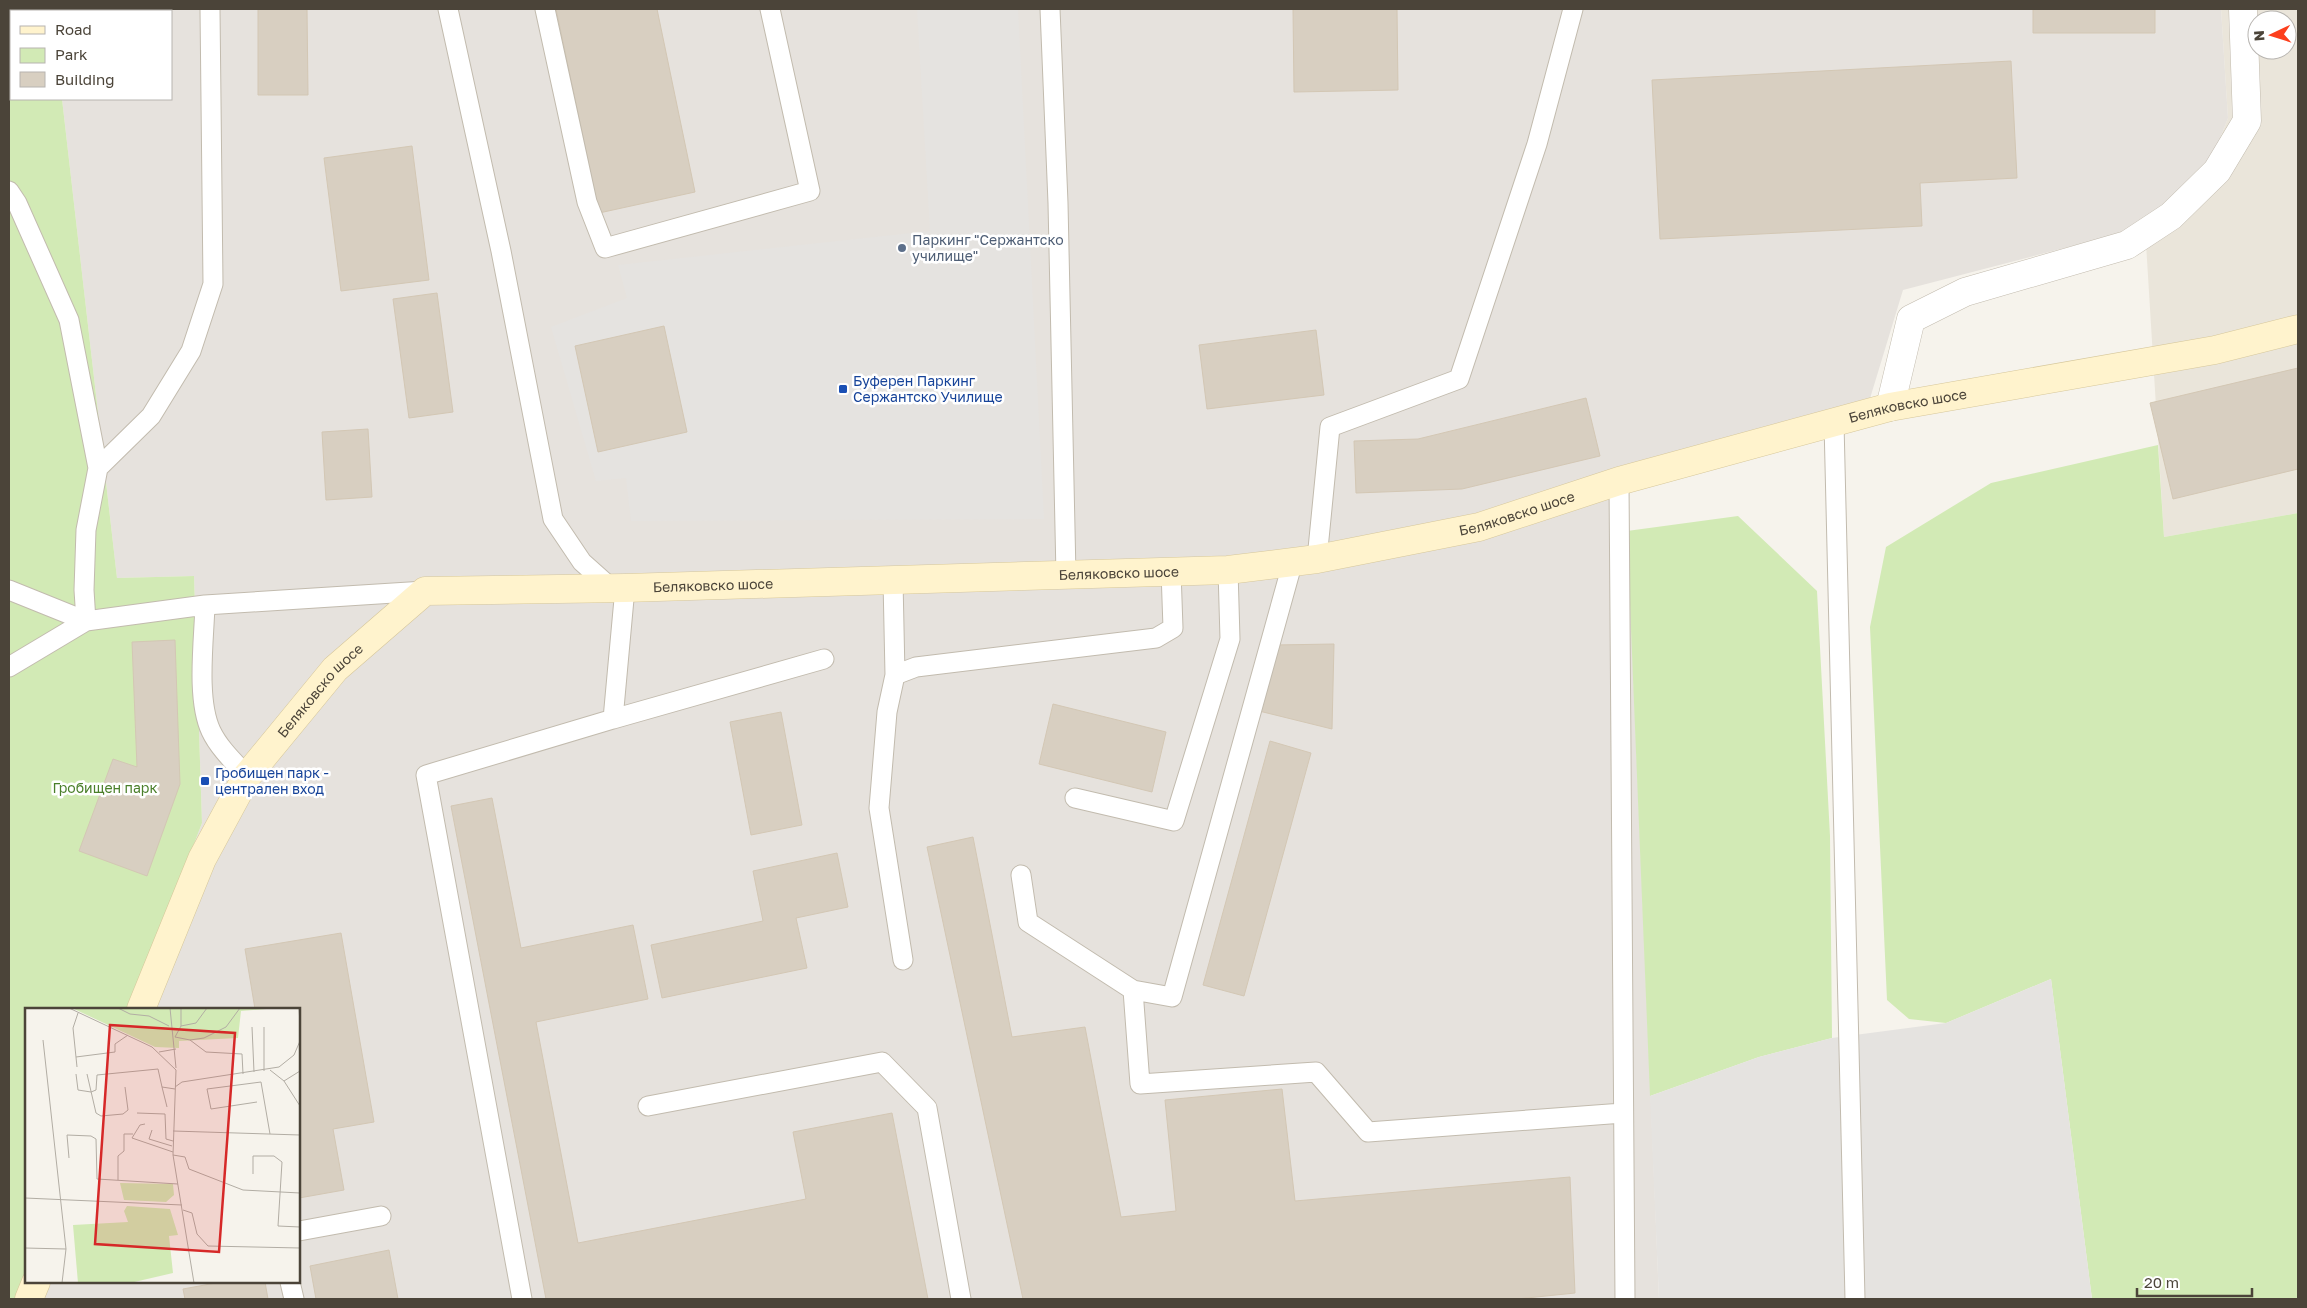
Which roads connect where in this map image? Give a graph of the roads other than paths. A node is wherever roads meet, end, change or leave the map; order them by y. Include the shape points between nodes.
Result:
1 (210, 9) edge
2 (448, 9) edge
3 (545, 9) edge
4 (770, 9) edge
5 (1050, 9) edge
6 (1573, 9) edge
7 (2243, 9) edge
8 (9, 191) edge
9 (2298, 330) edge
10 (1890, 407) junction
11 (1834, 423) junction
12 (98, 468) junction
13 (1619, 481) junction
14 (1305, 560) junction
15 (1228, 570) junction
16 (1171, 572) junction
17 (1066, 574) junction
18 (893, 580) junction
19 (617, 587) junction
20 (9, 590) edge
21 (425, 591) junction
22 (205, 605) junction
23 (86, 621) junction
24 (824, 659) dead end
25 (9, 666) edge
26 (895, 675) junction
27 (613, 719) junction
28 (247, 776) junction
29 (1075, 798) dead end
30 (1021, 875) dead end
31 (904, 960) dead end
32 (1133, 990) junction
33 (141, 1008) edge
34 (648, 1106) dead end
35 (1623, 1113) junction
36 (381, 1216) dead end
37 (300, 1231) edge
38 (36, 1283) edge
39 (290, 1283) edge
40 (30, 1299) edge
41 (294, 1299) edge
42 (522, 1299) edge
43 (960, 1299) edge
44 (1625, 1299) edge
45 (1855, 1299) edge

1 - 12 lane via 214,284 190,351 151,416
2 - 19 lane via 501,251 553,519 582,562
3 - 4 lane via 587,202 605,248 810,191
5 - 17 lane via 1058,203
6 - 14 lane via 1537,144 1459,379 1330,427
7 - 10 street via 2247,121 2217,171 2171,216 2127,245 1965,292 1911,319
8 - 12 lane via 69,320
9 - 10 street, Беляковско шосе via 2215,350
10 - 11 street, Беляковско шосе
11 - 13 street, Беляковско шосе
11 - 45 lane
12 - 23 lane via 86,530
13 - 14 street, Беляковско шосе via 1479,527
13 - 35 lane
14 - 15 street, Беляковско шосе
14 - 32 lane via 1172,997
15 - 16 street, Беляковско шосе
15 - 29 lane via 1230,639 1174,821
16 - 17 street, Беляковско шосе
16 - 26 lane via 1173,628 1156,638 916,667
17 - 18 street, Беляковско шосе
18 - 19 street, Беляковско шосе
18 - 26 lane
19 - 21 street, Беляковско шосе
19 - 27 lane
20 - 23 lane
21 - 22 lane
21 - 28 street, Беляковско шосе via 335,669
22 - 23 lane
22 - 28 lane via 202,696 208,722 226,754
23 - 25 lane
24 - 27 lane
26 - 31 lane via 887,712 879,808
27 - 42 lane via 426,775
28 - 33 street, Беляковско шосе via 202,859
30 - 32 lane via 1028,922
32 - 35 lane via 1140,1084 1316,1072 1368,1132
34 - 43 lane via 882,1062 927,1108
35 - 44 lane
36 - 37 lane
38 - 40 street
39 - 41 lane

